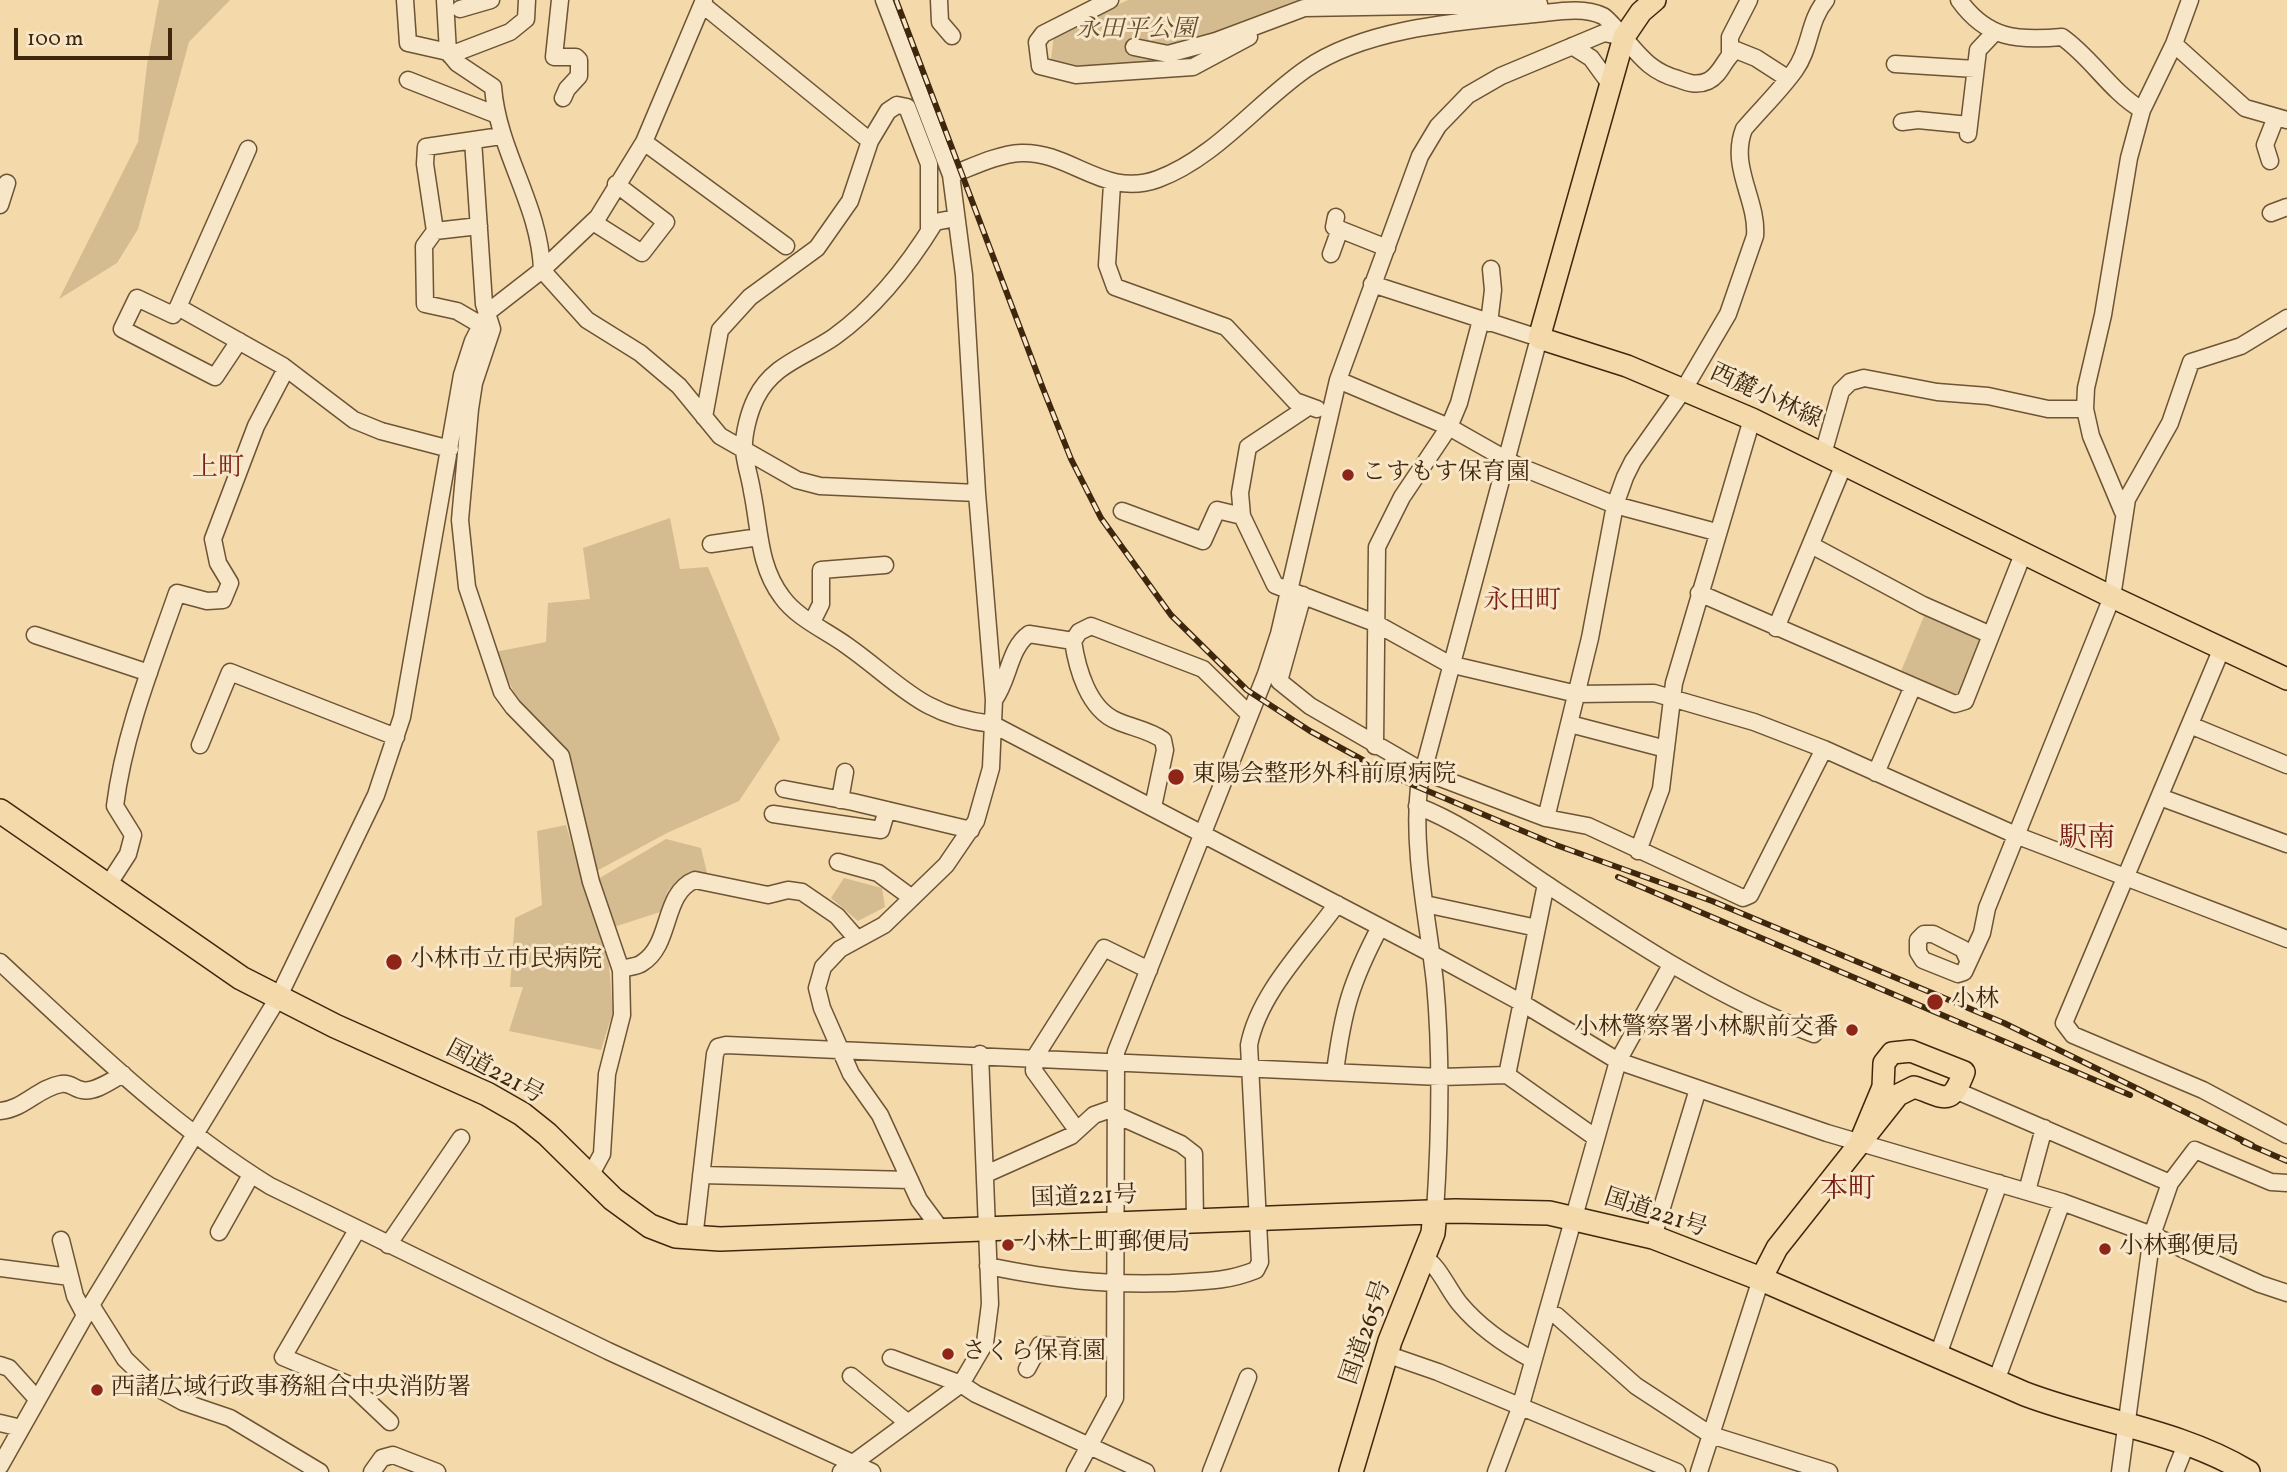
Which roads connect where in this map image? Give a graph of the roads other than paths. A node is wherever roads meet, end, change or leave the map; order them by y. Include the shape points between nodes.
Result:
1 (405, 0) edge
2 (445, 0) edge
3 (491, 0) edge
4 (527, 0) edge
5 (560, 0) edge
6 (884, 0) edge
7 (939, 0) edge
8 (1110, 0) edge
9 (1655, 0) edge
10 (1749, 0) edge
11 (1826, 0) edge
12 (1959, 0) edge
13 (2190, 0) edge
14 (703, 2) edge
15 (1304, 8) junction
16 (460, 9) dead end
17 (1564, 12) junction
18 (1995, 32) junction
19 (952, 36) dead end
20 (1623, 37) junction
21 (2174, 44) junction
22 (1572, 46) junction
23 (1134, 47) dead end
24 (449, 54) junction
25 (1730, 54) junction
26 (1895, 64) dead end
27 (1975, 69) junction
28 (1787, 78) junction
29 (408, 80) dead end
30 (1610, 85) junction
31 (563, 98) dead end
32 (2142, 110) junction
33 (497, 115) junction
34 (2282, 119) edge
35 (1902, 122) dead end
36 (501, 136) junction
37 (473, 140) junction
38 (870, 141) junction
39 (644, 142) junction
40 (248, 149) dead end
41 (2270, 161) dead end
42 (951, 175) junction
43 (7, 183) dead end
44 (616, 184) junction
45 (1112, 184) junction
46 (0, 205) edge
47 (2287, 207) edge
48 (2271, 213) dead end
49 (956, 218) junction
50 (593, 222) junction
51 (479, 226) junction
52 (435, 231) junction
53 (929, 231) junction
54 (786, 246) dead end
55 (1387, 248) junction
56 (1331, 254) dead end
57 (1490, 269) dead end
58 (542, 270) junction
59 (1372, 284) junction
60 (178, 307) junction
61 (2287, 318) edge
62 (484, 319) junction
63 (1485, 321) junction
64 (1539, 338) junction
65 (239, 341) junction
66 (286, 369) junction
67 (1338, 380) junction
68 (1684, 388) junction
69 (1308, 407) junction
70 (2085, 410) junction
71 (1329, 411) junction
72 (704, 417) junction
73 (1752, 419) junction
74 (1449, 427) junction
75 (744, 448) junction
76 (450, 449) junction
77 (1823, 454) junction
78 (1507, 460) junction
79 (1844, 464) junction
80 (977, 493) junction
81 (1615, 505) junction
82 (1122, 511) dead end
83 (2123, 512) junction
84 (1242, 516) junction
85 (1716, 533) junction
86 (759, 537) junction
87 (711, 544) dead end
88 (1811, 545) junction
89 (2023, 554) junction
90 (885, 565) dead end
91 (1296, 593) junction
92 (1699, 593) junction
93 (2112, 597) junction
94 (812, 622) junction
95 (1375, 623) junction
96 (1776, 628) junction
97 (35, 635) dead end
98 (1991, 635) junction
99 (1073, 641) junction
100 (2222, 648) junction
101 (990, 649) junction
102 (1016, 650) junction
103 (1450, 664) junction
104 (149, 673) junction
105 (2287, 679) edge
106 (1913, 685) junction
107 (1577, 694) junction
108 (1672, 697) junction
109 (994, 700) junction
110 (1249, 714) junction
111 (992, 724) junction
112 (1570, 724) junction
113 (2190, 725) junction
114 (397, 737) junction
115 (200, 745) dead end
116 (1375, 746) junction
117 (1666, 749) junction
118 (1824, 749) junction
119 (2287, 765) edge
120 (1422, 771) junction
121 (845, 772) dead end
122 (1876, 773) junction
123 (784, 789) dead end
124 (2160, 797) junction
125 (840, 800) junction
126 (1417, 806) junction
127 (1153, 807) junction
128 (887, 810) junction
129 (0, 811) edge
130 (774, 814) dead end
131 (1546, 818) junction
132 (971, 830) junction
133 (1203, 833) junction
134 (2018, 836) junction
135 (2287, 844) edge
136 (1638, 851) junction
137 (838, 862) dead end
138 (2126, 876) junction
139 (1546, 884) junction
140 (108, 885) junction
141 (912, 898) junction
142 (1336, 904) junction
143 (1425, 904) junction
144 (1987, 908) junction
145 (1380, 927) junction
146 (1537, 928) junction
147 (857, 939) junction
148 (2287, 939) edge
149 (1947, 941) junction
150 (1430, 953) junction
151 (1968, 960) junction
152 (0, 962) edge
153 (1671, 965) junction
154 (621, 969) junction
155 (1149, 970) junction
156 (278, 998) junction
157 (1522, 1003) junction
158 (1814, 1034) dead end
159 (841, 1049) junction
160 (980, 1054) junction
161 (1035, 1057) junction
162 (1114, 1061) junction
163 (1618, 1061) junction
164 (1251, 1068) junction
165 (1335, 1072) junction
166 (123, 1074) junction
167 (1507, 1075) junction
168 (1441, 1077) junction
169 (1698, 1090) junction
170 (1957, 1091) junction
171 (0, 1111) edge
172 (1114, 1111) junction
173 (2044, 1128) junction
174 (1077, 1130) junction
175 (197, 1135) junction
176 (2287, 1135) edge
177 (1596, 1138) junction
178 (461, 1139) dead end
179 (1860, 1142) junction
180 (986, 1174) junction
181 (251, 1175) junction
182 (701, 1175) junction
183 (590, 1176) junction
184 (910, 1180) junction
185 (1998, 1182) junction
186 (2170, 1183) junction
187 (2287, 1183) edge
188 (2026, 1191) junction
189 (2062, 1202) junction
190 (1435, 1212) junction
191 (1574, 1217) junction
192 (1255, 1219) junction
193 (1195, 1221) junction
194 (1116, 1224) junction
195 (986, 1229) junction
196 (357, 1230) junction
197 (942, 1231) junction
198 (219, 1232) dead end
199 (2152, 1235) junction
200 (1653, 1237) junction
201 (694, 1239) junction
202 (61, 1240) dead end
203 (388, 1245) junction
204 (1423, 1257) junction
205 (988, 1266) junction
206 (0, 1268) edge
207 (70, 1277) junction
208 (1760, 1279) junction
209 (1113, 1285) junction
210 (2287, 1293) edge
211 (88, 1310) junction
212 (1547, 1312) junction
213 (1114, 1348) junction
214 (1386, 1354) junction
215 (1938, 1355) junction
216 (891, 1358) dead end
217 (1533, 1360) junction
218 (0, 1365) edge
219 (1027, 1369) dead end
220 (851, 1376) dead end
221 (1248, 1377) dead end
222 (1996, 1381) junction
223 (961, 1384) junction
224 (37, 1399) junction
225 (1520, 1408) junction
226 (390, 1422) dead end
227 (0, 1423) edge
228 (908, 1423) junction
229 (21, 1427) junction
230 (2126, 1427) junction
231 (1711, 1435) junction
232 (2187, 1442) junction
233 (1088, 1446) junction
234 (0, 1466) edge
235 (846, 1467) edge
236 (427, 1470) edge
237 (320, 1472) edge
238 (372, 1472) edge
239 (872, 1472) edge
240 (1075, 1472) edge
241 (1146, 1472) edge
242 (1211, 1472) edge
243 (1351, 1472) edge
244 (1496, 1472) edge
245 (1677, 1472) edge
246 (1699, 1472) edge
247 (1829, 1472) edge
248 (2120, 1472) edge
249 (2175, 1472) edge
250 (2248, 1472) edge

1 - 24 street via 408,43
2 - 24 street
3 - 16 street
4 - 24 street via 526,19 510,32
5 - 31 street via 554,57 579,60 579,76
6 - 42 street
7 - 19 street via 940,22
8 - 15 street via 1044,34 1037,42 1040,66 1076,75 1193,67
9 - 20 main road
10 - 25 street via 1730,37
11 - 28 street via 1814,16 1805,52
12 - 18 street via 1970,15
13 - 21 street
14 - 38 street
14 - 39 street
15 - 17 street via 1548,4
15 - 23 street via 1168,54
17 - 20 street via 1604,16
17 - 45 street via 1395,34 1346,49 1307,68 1199,156 1157,179
18 - 27 street via 1978,50
18 - 32 street via 2024,41 2062,37 2115,91
20 - 22 street via 1604,33
20 - 25 street via 1656,72 1693,84 1713,78
20 - 30 main road
21 - 32 street
21 - 34 street via 2233,100
22 - 30 street via 1591,58
22 - 55 street via 1468,95 1438,126 1420,156
24 - 33 street via 494,87
25 - 28 street via 1736,50 1756,58
26 - 27 street
27 - 35 street via 1968,130 1917,120
28 - 68 street via 1740,139 1740,167 1755,236 1734,303
29 - 33 street
30 - 64 main road
32 - 70 street via 2116,220
33 - 36 street
34 - 41 street via 2265,145
36 - 37 street
36 - 58 street via 534,217
37 - 51 street
37 - 52 street via 426,147
38 - 53 street via 888,111 897,105 907,107 929,164
38 - 72 street via 850,201 817,248 750,297 720,330
39 - 44 street
39 - 54 street
40 - 60 street
42 - 45 street via 1021,153 1065,163
42 - 49 street
43 - 46 street
44 - 50 street
44 - 50 street via 666,222 642,253
45 - 69 street via 1107,265 1115,287 1226,327 1295,401
47 - 48 street
49 - 53 street via 940,218
49 - 80 street via 964,275
50 - 58 street
51 - 52 street
51 - 62 street
52 - 62 street via 424,246 425,304
53 - 75 street via 870,306 833,337 779,368 750,415
55 - 56 street via 1338,223
55 - 59 street
57 - 63 street via 1493,290
58 - 62 street
58 - 72 street via 587,320 640,353 678,386
59 - 63 street
59 - 67 street
60 - 65 street
60 - 65 street via 173,315 137,298 122,329 215,377
61 - 83 street via 2241,346 2191,362 2170,423
62 - 76 street via 465,361
62 - 154 street via 492,329 474,383 460,520 467,587 502,692 561,756 591,882
63 - 64 street
63 - 74 street
64 - 68 main road, 西麓小林線
64 - 78 street
65 - 66 street
66 - 76 street via 354,420
66 - 104 street via 256,426 213,540 218,564 230,583 223,600 177,593
67 - 71 street
67 - 74 street
68 - 73 main road, 西麓小林線
68 - 81 street via 1633,461
69 - 71 street
69 - 84 street via 1248,447 1240,492
70 - 77 street via 1937,393 1864,378 1841,391
70 - 83 street
71 - 91 street
72 - 75 street via 720,436
73 - 77 main road, 西麓小林線
73 - 85 street
74 - 78 street
74 - 95 street via 1382,533 1377,547
75 - 80 street via 797,480 820,486
75 - 86 street
76 - 114 street
77 - 79 main road, 西麓小林線
78 - 81 street
78 - 103 street
79 - 88 street
79 - 89 main road, 西麓小林線
80 - 101 street
81 - 85 street
81 - 107 street
82 - 84 street via 1203,541 1217,510
83 - 93 street
84 - 91 street via 1275,584
85 - 92 street
86 - 87 street
86 - 94 street via 767,570 783,598
88 - 96 street
88 - 98 street
89 - 93 main road, 西麓小林線
89 - 98 street
90 - 94 street via 821,570 821,604
91 - 95 street
91 - 110 street
91 - 116 street via 1279,681
92 - 96 street
92 - 108 street
93 - 100 main road, 西麓小林線
93 - 134 street
94 - 111 street via 908,695 946,715
95 - 103 street
95 - 116 street
96 - 106 street
97 - 104 street
98 - 106 street via 1962,704
99 - 102 street via 1029,634
99 - 110 street via 1091,626 1203,669
99 - 127 street via 1077,667 1091,696 1114,720 1163,740
100 - 105 main road, 西麓小林線
100 - 113 street
101 - 102 street
101 - 109 street
102 - 109 street via 1003,689
103 - 107 street
103 - 120 street
104 - 140 street via 115,806 133,835 128,854
106 - 122 street
107 - 108 street via 1641,692
107 - 112 street
108 - 117 street
108 - 118 street
109 - 111 street
110 - 133 street
111 - 127 street
111 - 132 street via 990,768
112 - 117 street
112 - 131 street
113 - 119 street
113 - 124 street
114 - 115 street via 230,672
114 - 156 street via 376,795
116 - 120 street
117 - 136 street via 1661,789
118 - 122 street
118 - 136 street via 1747,898
120 - 126 street
120 - 131 street
121 - 125 street
122 - 134 street
123 - 125 street
124 - 135 street
124 - 138 street
125 - 128 street
126 - 139 street via 1471,831
126 - 143 street
127 - 133 street
128 - 130 street via 881,830
128 - 132 street
129 - 140 highway, 国道221号
131 - 136 street via 1588,826
132 - 141 street via 946,866
133 - 142 street
133 - 155 street
134 - 138 street
134 - 144 street
137 - 141 street via 878,873
138 - 148 street
138 - 176 street via 2065,1017 2065,1027 2073,1035 2203,1090
139 - 146 street
139 - 153 street
140 - 156 highway, 国道221号 via 241,978
141 - 147 street via 884,925
142 - 145 street
142 - 164 street via 1263,1002 1249,1045
143 - 146 street
143 - 150 street
144 - 149 street via 1970,934
144 - 151 street via 1982,933
145 - 150 street
145 - 165 street via 1356,972 1342,1016
146 - 157 street
147 - 154 street via 837,916 802,892 768,895 695,880 678,893 655,949 642,963
147 - 159 street via 822,967 817,988
149 - 151 street via 1963,949
149 - 151 street via 1924,934 1917,944 1920,956 1958,974 1964,972
150 - 157 street
150 - 168 street
152 - 166 street
153 - 158 street via 1764,1015
153 - 163 street
154 - 183 street via 622,1015 607,1074 603,1154
155 - 161 street via 1104,948
155 - 162 street
156 - 175 street
156 - 183 highway, 国道221号 via 488,1094 547,1134
157 - 163 street
157 - 167 street
159 - 160 street
159 - 182 street via 718,1047
159 - 184 street via 851,1074 886,1126
160 - 161 street
160 - 180 street
161 - 162 street
161 - 174 street via 1034,1071
162 - 164 street
162 - 172 street
163 - 169 street
163 - 177 street
164 - 165 street
164 - 192 street
165 - 168 street
166 - 171 street via 82,1091 61,1084
166 - 175 street
167 - 168 street
167 - 177 street
168 - 190 street
169 - 179 street
169 - 200 street
170 - 173 street
170 - 179 main road via 1946,1098 1914,1087 1905,1089
170 - 179 main road via 1964,1072 1911,1051 1896,1051 1884,1063 1883,1087
172 - 174 street via 1094,1115
172 - 193 street via 1194,1154
172 - 194 street
173 - 186 street
173 - 188 street
174 - 180 street
175 - 181 street
175 - 211 street
177 - 191 street
178 - 203 street
179 - 185 street
179 - 208 main road via 1777,1248
180 - 195 street
181 - 196 street
181 - 198 street
182 - 184 street
182 - 201 street
183 - 201 highway, 国道221号 via 635,1217 663,1232
184 - 197 street
185 - 188 street
185 - 215 street
186 - 187 street via 2195,1150 2271,1182
186 - 199 street
188 - 189 street
189 - 199 street
189 - 222 street
190 - 191 highway, 国道221号 via 1507,1210
190 - 192 highway, 国道221号
190 - 204 highway, 国道265号
191 - 200 highway, 国道221号
191 - 212 street
192 - 193 highway, 国道221号
192 - 209 street via 1260,1262 1256,1270 1230,1281
193 - 194 highway, 国道221号
194 - 195 highway, 国道221号
194 - 209 street
195 - 197 highway, 国道221号
195 - 205 street
196 - 203 street
196 - 226 street via 283,1357 352,1386
197 - 201 highway, 国道221号
199 - 210 street
199 - 230 street
200 - 208 highway, 国道221号
202 - 207 street
203 - 235 street
204 - 214 highway, 国道265号
204 - 217 street via 1432,1261 1462,1306 1504,1345
205 - 209 street via 1055,1280
205 - 223 street via 985,1343
206 - 207 street
207 - 211 street via 75,1296
208 - 215 highway, 国道221号
208 - 231 street
209 - 213 street
211 - 224 street
211 - 237 street via 125,1359 152,1385 183,1402 230,1418
212 - 217 street
212 - 231 street via 1636,1385
213 - 219 street via 1040,1345
213 - 233 street via 1115,1398
214 - 225 street
214 - 243 highway, 国道265号
215 - 222 highway, 国道221号
216 - 223 street
217 - 225 street
218 - 224 street via 9,1367
220 - 228 street
221 - 242 street
222 - 230 highway, 国道221号 via 2064,1409
223 - 228 street
223 - 233 street
224 - 229 street
225 - 244 street
225 - 245 street
227 - 229 street
228 - 235 street
229 - 234 street
230 - 232 highway, 国道221号
230 - 248 street
231 - 246 street
231 - 247 street
232 - 249 street
232 - 250 highway, 国道221号
233 - 240 street
233 - 241 street
235 - 239 street
236 - 238 street via 388,1455

